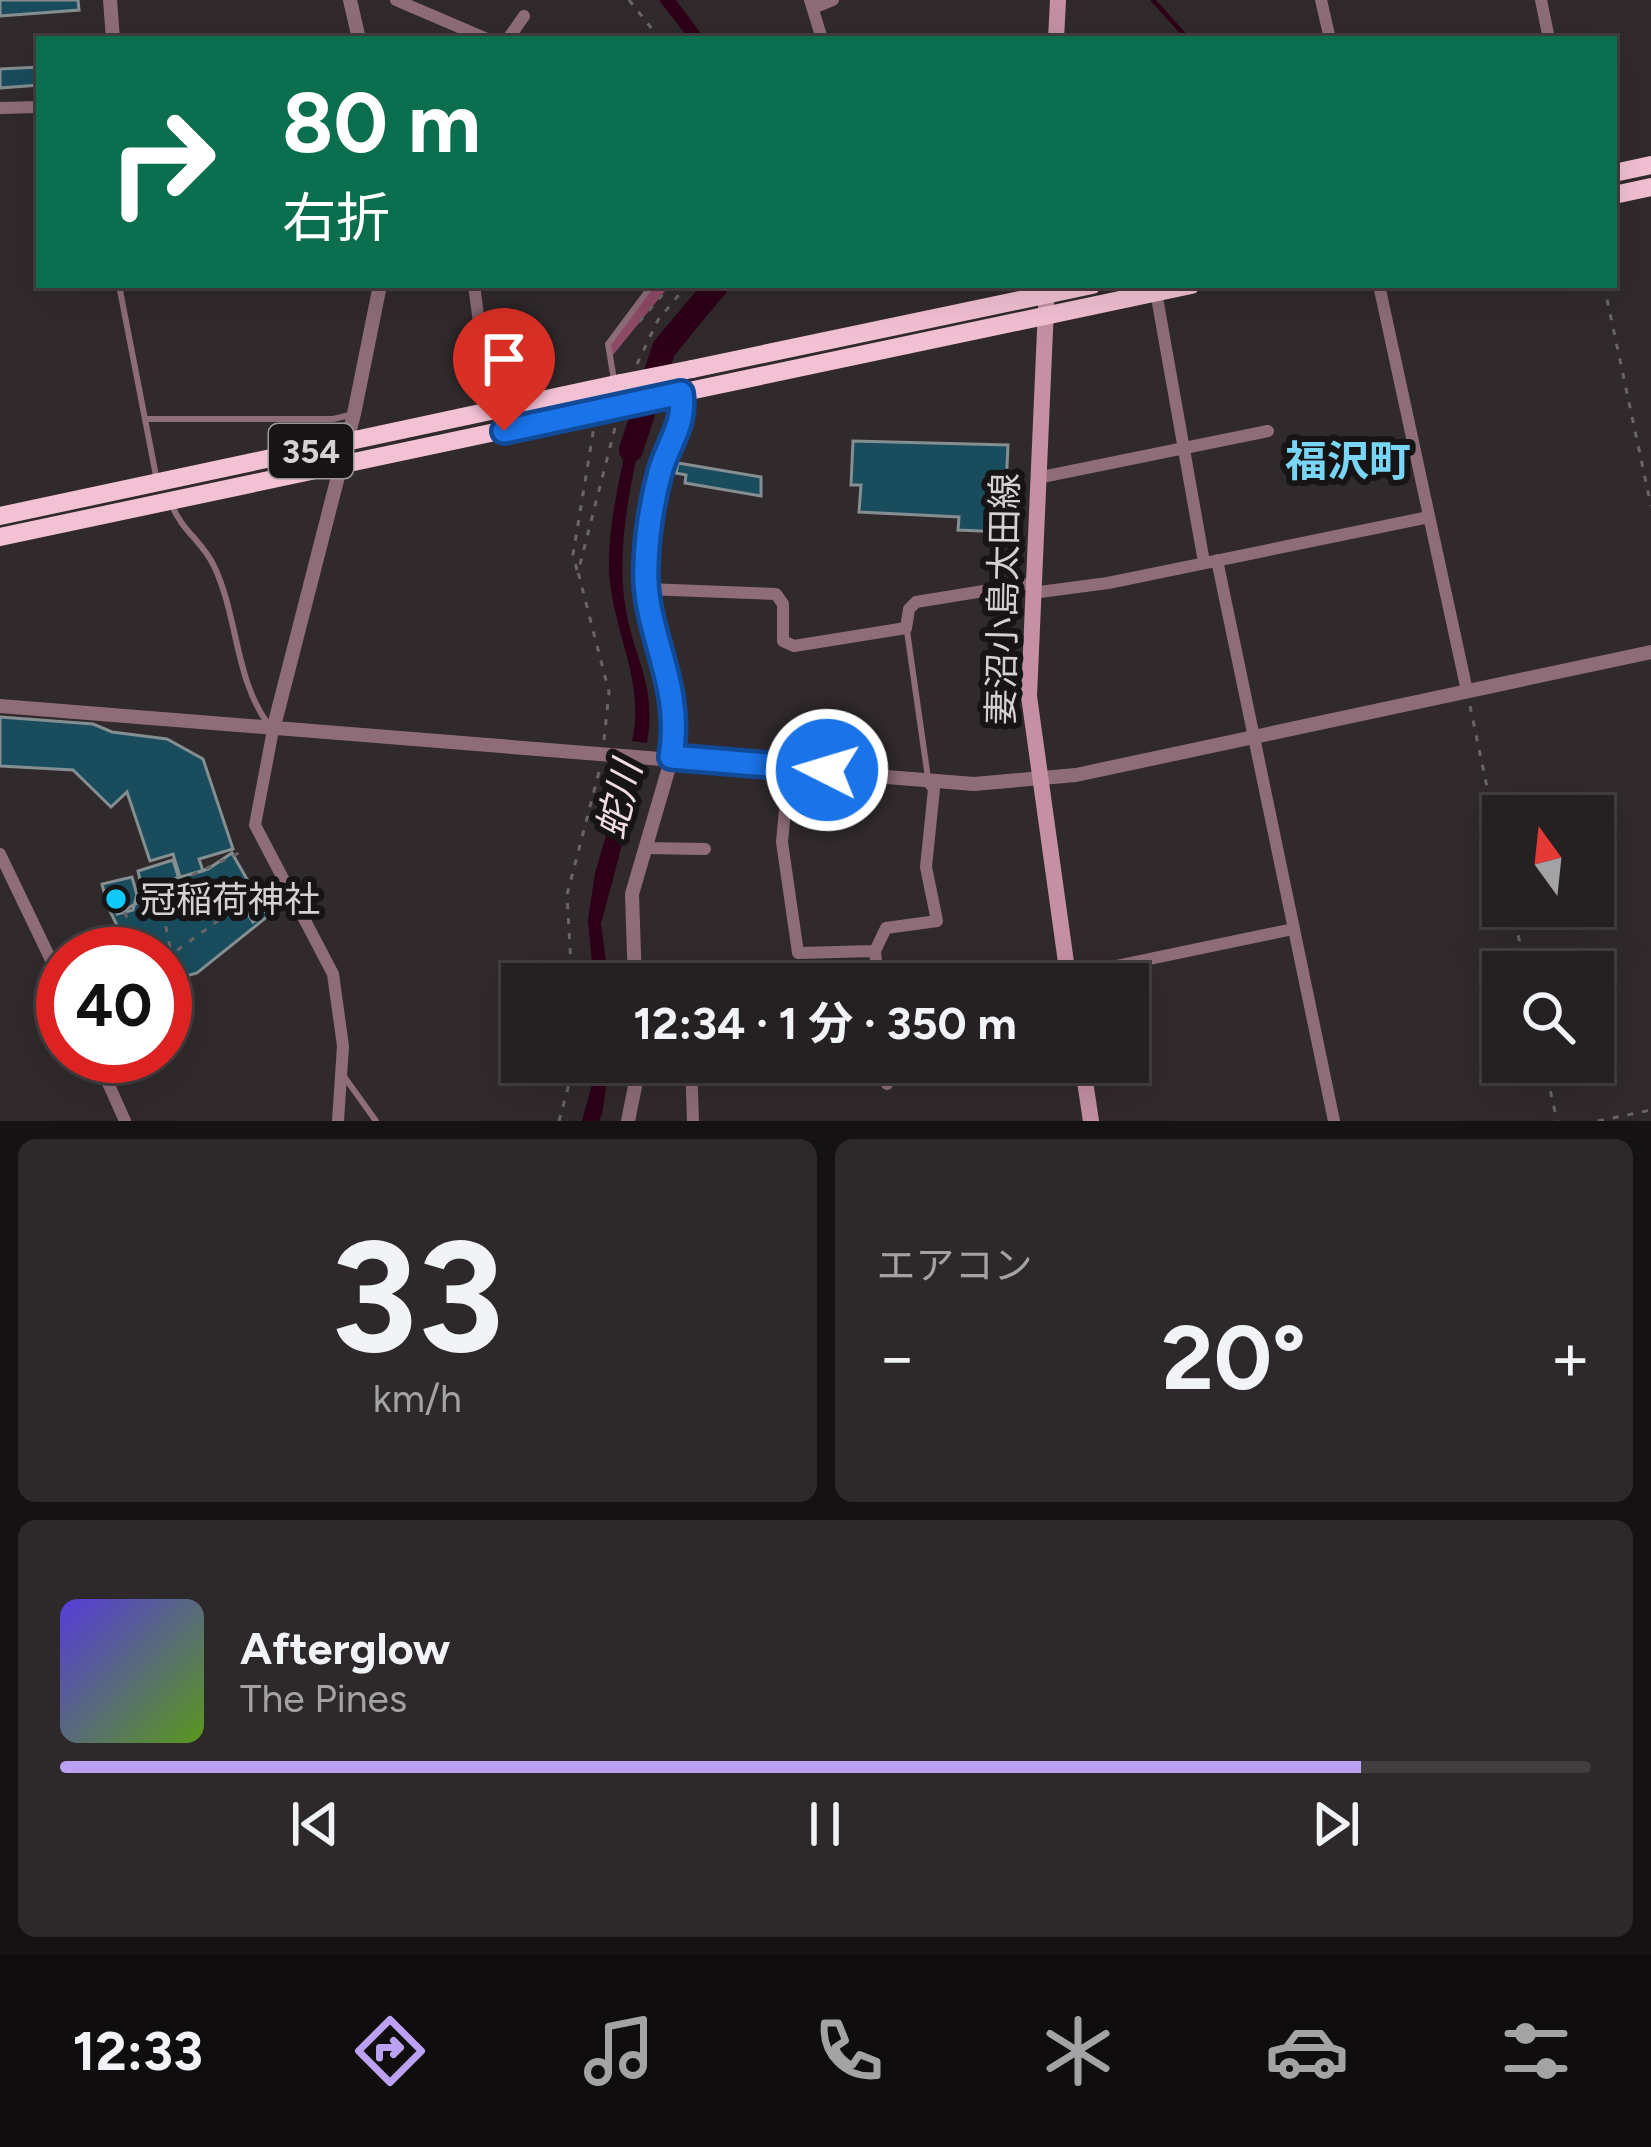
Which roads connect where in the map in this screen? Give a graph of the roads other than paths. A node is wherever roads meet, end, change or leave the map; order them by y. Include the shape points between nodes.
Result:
1 (110, 0) edge
2 (350, 0) edge
3 (396, 0) edge
4 (833, 0) edge
5 (1058, 0) edge
6 (1321, 0) edge
7 (1541, 0) edge
8 (812, 4) edge
9 (524, 16) dead end
10 (113, 36) edge
11 (358, 36) edge
12 (480, 36) edge
13 (510, 36) edge
14 (821, 36) edge
15 (1056, 36) edge
16 (1329, 36) edge
17 (1548, 36) edge
18 (36, 107) edge
19 (0, 108) edge
20 (1651, 165) edge
21 (1617, 172) edge
22 (1651, 187) edge
23 (1617, 194) edge
24 (120, 288) edge
25 (379, 288) edge
26 (474, 288) edge
27 (650, 288) edge
28 (1176, 288) edge
29 (1380, 288) edge
30 (1047, 290) edge
31 (1156, 292) junction
32 (1045, 316) junction
33 (482, 345) dead end
34 (623, 380) junction
35 (678, 394) junction
36 (354, 414) junction
37 (148, 419) junction
38 (1268, 431) dead end
39 (346, 443) junction
40 (1183, 449) junction
41 (340, 466) junction
42 (1037, 478) junction
43 (157, 483) junction
44 (170, 502) junction
45 (0, 516) edge
46 (1429, 517) junction
47 (0, 537) edge
48 (1210, 561) junction
49 (1032, 588) junction
50 (646, 589) junction
51 (906, 628) junction
52 (1651, 652) edge
53 (1467, 692) junction
54 (0, 706) edge
55 (272, 730) junction
56 (1252, 737) junction
57 (668, 756) junction
58 (789, 766) junction
59 (928, 781) junction
60 (1040, 781) junction
61 (645, 848) junction
62 (705, 849) dead end
63 (0, 854) edge
64 (36, 929) edge
65 (1293, 929) junction
66 (874, 951) junction
67 (634, 963) edge
68 (875, 963) edge
69 (1067, 963) edge
70 (1144, 963) edge
71 (343, 1075) junction
72 (108, 1083) edge
73 (636, 1083) edge
74 (692, 1083) edge
75 (1085, 1083) edge
76 (125, 1121) edge
77 (338, 1121) edge
78 (376, 1121) edge
79 (628, 1121) edge
80 (693, 1121) edge
81 (1091, 1121) edge
82 (1334, 1121) edge

1 - 10 street
2 - 11 street
3 - 12 street
4 - 8 street
5 - 15 main road
6 - 16 street
7 - 17 street
8 - 14 street
9 - 13 street
18 - 19 street
20 - 21 highway
22 - 23 highway
24 - 37 lane
25 - 36 street
26 - 33 street
27 - 34 lane via 608,344
28 - 31 highway, 354
29 - 46 street
30 - 32 main road, 妻沼小島太田線
30 - 34 highway, 354, bridge
31 - 32 highway, 354
31 - 40 street
32 - 35 highway, 354
32 - 42 main road, 妻沼小島太田線
34 - 39 highway, 354
35 - 41 highway, 354, bridge
35 - 50 street via 683,419 654,501
36 - 37 lane
36 - 39 street
37 - 43 lane
38 - 40 street
39 - 41 street
39 - 43 highway, 354
40 - 42 street
40 - 48 street
41 - 44 highway, 354
41 - 55 street
42 - 49 main road, 妻沼小島太田線
43 - 45 highway, 354
44 - 47 highway, 354
44 - 55 lane via 178,524 213,562 248,684
46 - 48 street
46 - 53 street
48 - 49 street
48 - 56 street
49 - 51 street via 916,602
49 - 60 main road, 妻沼小島太田線 via 1029,696
50 - 51 street via 779,595 790,646
50 - 57 street via 672,683
51 - 59 lane
52 - 53 street
53 - 56 street
54 - 55 street
55 - 57 street
55 - 71 street via 255,825 333,974
56 - 60 street
56 - 65 street
57 - 58 street
57 - 61 street
58 - 59 street
58 - 66 street via 782,842 798,953
59 - 60 street
59 - 66 street via 934,789 926,867 937,922 886,928
60 - 69 main road, 妻沼小島太田線
61 - 62 street
61 - 67 street via 630,905
63 - 64 street
65 - 70 street
65 - 82 street
66 - 68 street
71 - 77 street
71 - 78 lane
72 - 76 street
73 - 79 street
74 - 80 street
75 - 81 main road

